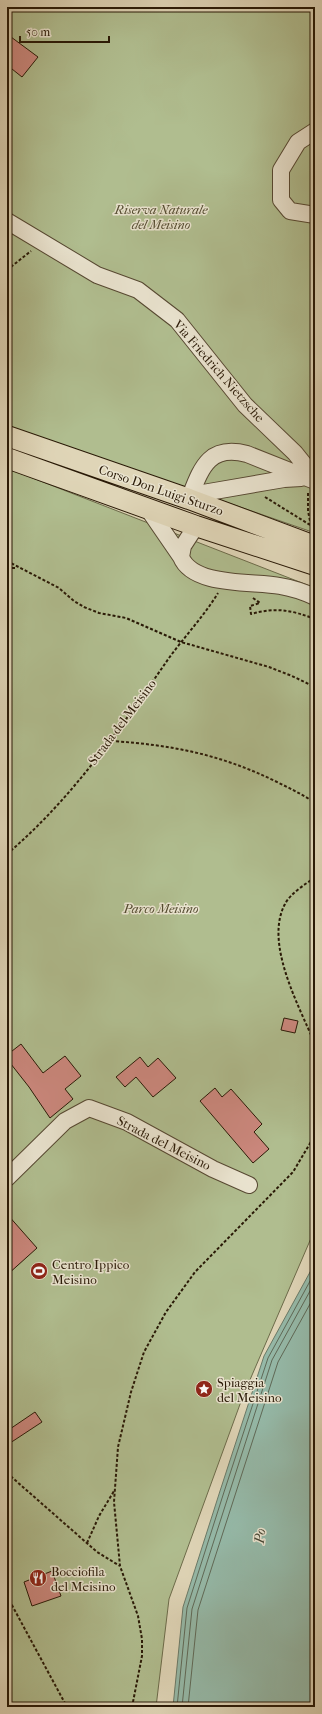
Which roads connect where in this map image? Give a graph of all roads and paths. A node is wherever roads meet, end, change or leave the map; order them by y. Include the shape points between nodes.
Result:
1 (315, 131) edge
2 (315, 216) edge
3 (7, 221) edge
4 (41, 243) junction
5 (7, 270) edge
6 (7, 436) edge
7 (7, 458) edge
8 (311, 481) edge
9 (265, 494) dead end
10 (189, 500) junction
11 (148, 509) junction
12 (196, 526) junction
13 (311, 526) junction
14 (315, 528) edge
15 (315, 546) edge
16 (181, 556) junction
17 (7, 561) edge
18 (315, 565) edge
19 (7, 568) edge
20 (18, 568) junction
21 (224, 580) junction
22 (250, 583) junction
23 (315, 597) edge
24 (315, 619) edge
25 (181, 642) junction
26 (315, 687) edge
27 (111, 741) junction
28 (315, 803) edge
29 (7, 854) edge
30 (315, 878) edge
31 (315, 1044) edge
32 (315, 1135) edge
33 (7, 1178) edge
34 (249, 1185) dead end
35 (7, 1473) edge
36 (115, 1490) junction
37 (86, 1543) junction
38 (120, 1566) junction
39 (7, 1596) edge
40 (68, 1707) edge
41 (132, 1707) edge

1 - 2 street via 298,142 281,170 280,200 290,211
3 - 4 street, Via Friedrich Nietzsche
4 - 5 path
4 - 8 street, Via Friedrich Nietzsche via 97,275 138,290 177,320 245,405 295,453
6 - 10 main road, Corso Don Luigi Sturzo
7 - 11 main road, Corso Don Luigi Sturzo
8 - 10 street via 284,479 203,493
8 - 10 street via 247,454 236,451 223,452 204,465
8 - 13 path via 308,511
9 - 13 path via 269,500
10 - 15 main road, Corso Don Luigi Sturzo
11 - 12 main road, Corso Don Luigi Sturzo
11 - 16 street
12 - 16 street via 183,546
12 - 18 main road, Corso Don Luigi Sturzo
13 - 14 path
16 - 21 street via 189,567 199,574
17 - 20 path
19 - 20 path
20 - 25 path via 59,588 84,607 99,613 126,618
21 - 22 street
21 - 25 path, Strada del Meisino via 213,601
22 - 23 street via 280,586
22 - 24 path via 249,590 258,594 252,598 260,603 250,606 251,614 267,610 295,611
25 - 26 path via 269,667
25 - 27 path, Strada del Meisino
27 - 28 path via 159,745 211,756 258,773
27 - 29 path, Strada del Meisino via 60,801
30 - 31 path via 285,902 279,919 279,944 287,975
32 - 36 path via 293,1172 195,1272 166,1312 144,1352 130,1392 118,1447
33 - 34 street, Strada del Meisino via 65,1121 89,1108 127,1122 213,1169
35 - 37 path
36 - 37 path
36 - 38 path
37 - 38 path
38 - 41 path via 138,1616 142,1638 142,1656
39 - 40 path

